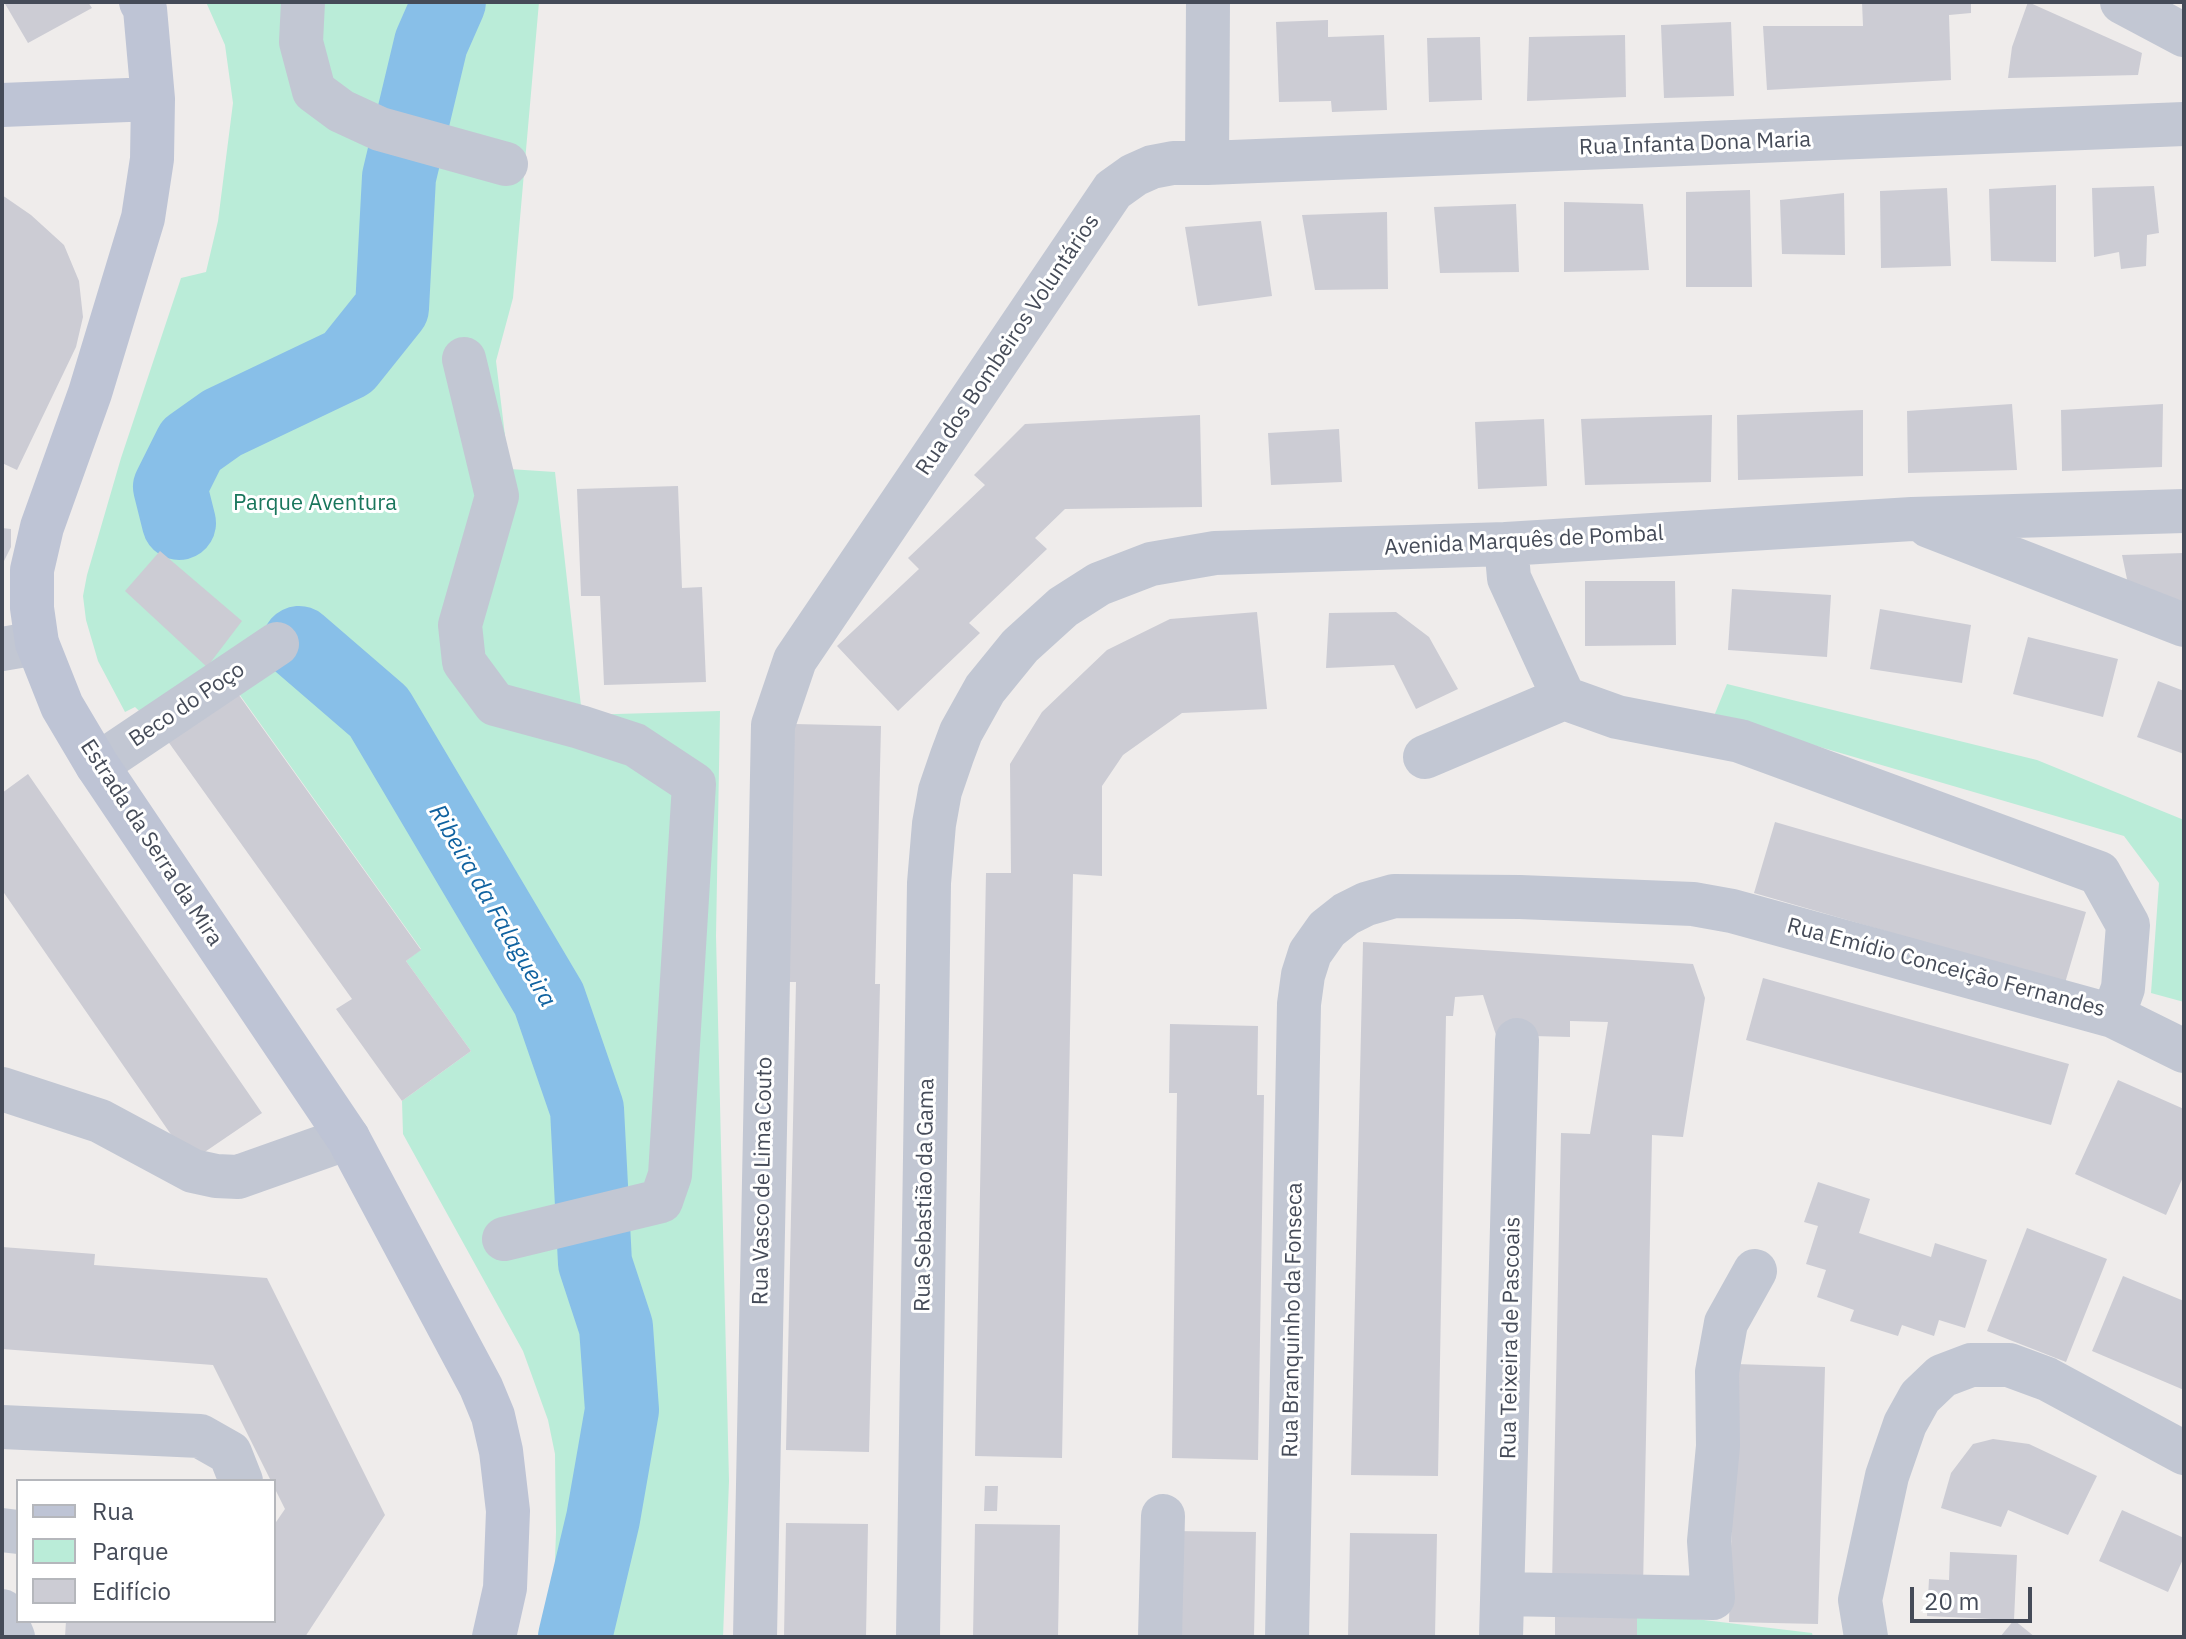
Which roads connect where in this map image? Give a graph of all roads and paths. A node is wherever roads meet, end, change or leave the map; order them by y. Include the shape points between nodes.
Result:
1 (141, 2) edge
2 (303, 2) edge
3 (1208, 2) edge
4 (2122, 2) edge
5 (2184, 35) edge
6 (153, 99) junction
7 (2, 105) edge
8 (2184, 124) edge
9 (1207, 163) junction
10 (506, 164) dead end
11 (464, 359) dead end
12 (2184, 511) edge
13 (1912, 519) junction
14 (1506, 544) junction
15 (2184, 625) edge
16 (277, 644) dead end
17 (19, 646) edge
18 (1564, 698) junction
19 (773, 725) joint
20 (952, 756) joint
21 (1425, 757) dead end
22 (97, 765) junction
23 (1299, 1004) joint
24 (2113, 1016) junction
25 (1517, 1040) dead end
26 (2184, 1051) edge
27 (2, 1089) edge
28 (348, 1138) junction
29 (504, 1239) dead end
30 (1755, 1271) dead end
31 (2, 1427) edge
32 (2184, 1453) edge
33 (240, 1479) edge
34 (1163, 1516) dead end
35 (1503, 1594) junction
36 (2, 1611) edge
37 (13, 1637) edge
38 (494, 1637) edge
39 (755, 1637) edge
40 (918, 1637) edge
41 (1160, 1637) edge
42 (1287, 1637) edge
43 (1501, 1637) edge
44 (1866, 1637) edge

1 - 6 street, Estrada da Serra da Mira
2 - 10 street via 301,42 314,91 380,129
3 - 9 street
4 - 5 street
6 - 7 street
6 - 17 street, Estrada da Serra da Mira via 152,159 143,218 42,527 32,570 32,608
8 - 9 street, Rua Infanta Dona Maria
9 - 19 street, Rua dos Bombeiros Voluntários via 1152,167 1113,190 795,660
11 - 29 street via 497,496 460,625 464,662 495,704 635,745 694,784 670,1175 661,1201
12 - 13 street, Avenida Marquês de Pombal
13 - 14 street, Avenida Marquês de Pombal
13 - 15 street
14 - 18 street via 1509,578
14 - 20 street, Avenida Marquês de Pombal via 1215,553 1151,564 1099,584 1063,607 1020,646 985,689
16 - 22 street, Beco do Poço
17 - 22 street, Estrada da Serra da Mira
18 - 21 street
18 - 24 street, Rua Emídio Conceição Fernandes via 1617,717 1740,741 2099,873 2128,925 2123,988
19 - 39 street, Rua Vasco de Lima Couto
20 - 40 street, Rua Sebastião da Gama via 934,824 929,883
22 - 28 street, Estrada da Serra da Mira
23 - 24 street, Rua Emídio Conceição Fernandes via 1310,953 1327,929 1366,904 1394,896 1520,897 1693,904 1732,911
23 - 42 street, Rua Branquinho da Fonseca
24 - 26 street
25 - 35 street, Rua Teixeira de Pascoais
27 - 28 street via 100,1121 193,1171 216,1176 238,1177
28 - 38 street, Estrada da Serra da Mira via 493,1416 508,1511 505,1588
30 - 35 street via 1726,1323 1717,1372 1718,1446 1709,1541 1713,1598
31 - 33 street via 200,1436 230,1453
32 - 44 street via 2047,1379 2009,1365 1971,1365 1942,1376 1920,1397 1905,1424 1887,1476 1860,1600
34 - 41 street
35 - 43 street, Rua Teixeira de Pascoais
36 - 37 street

